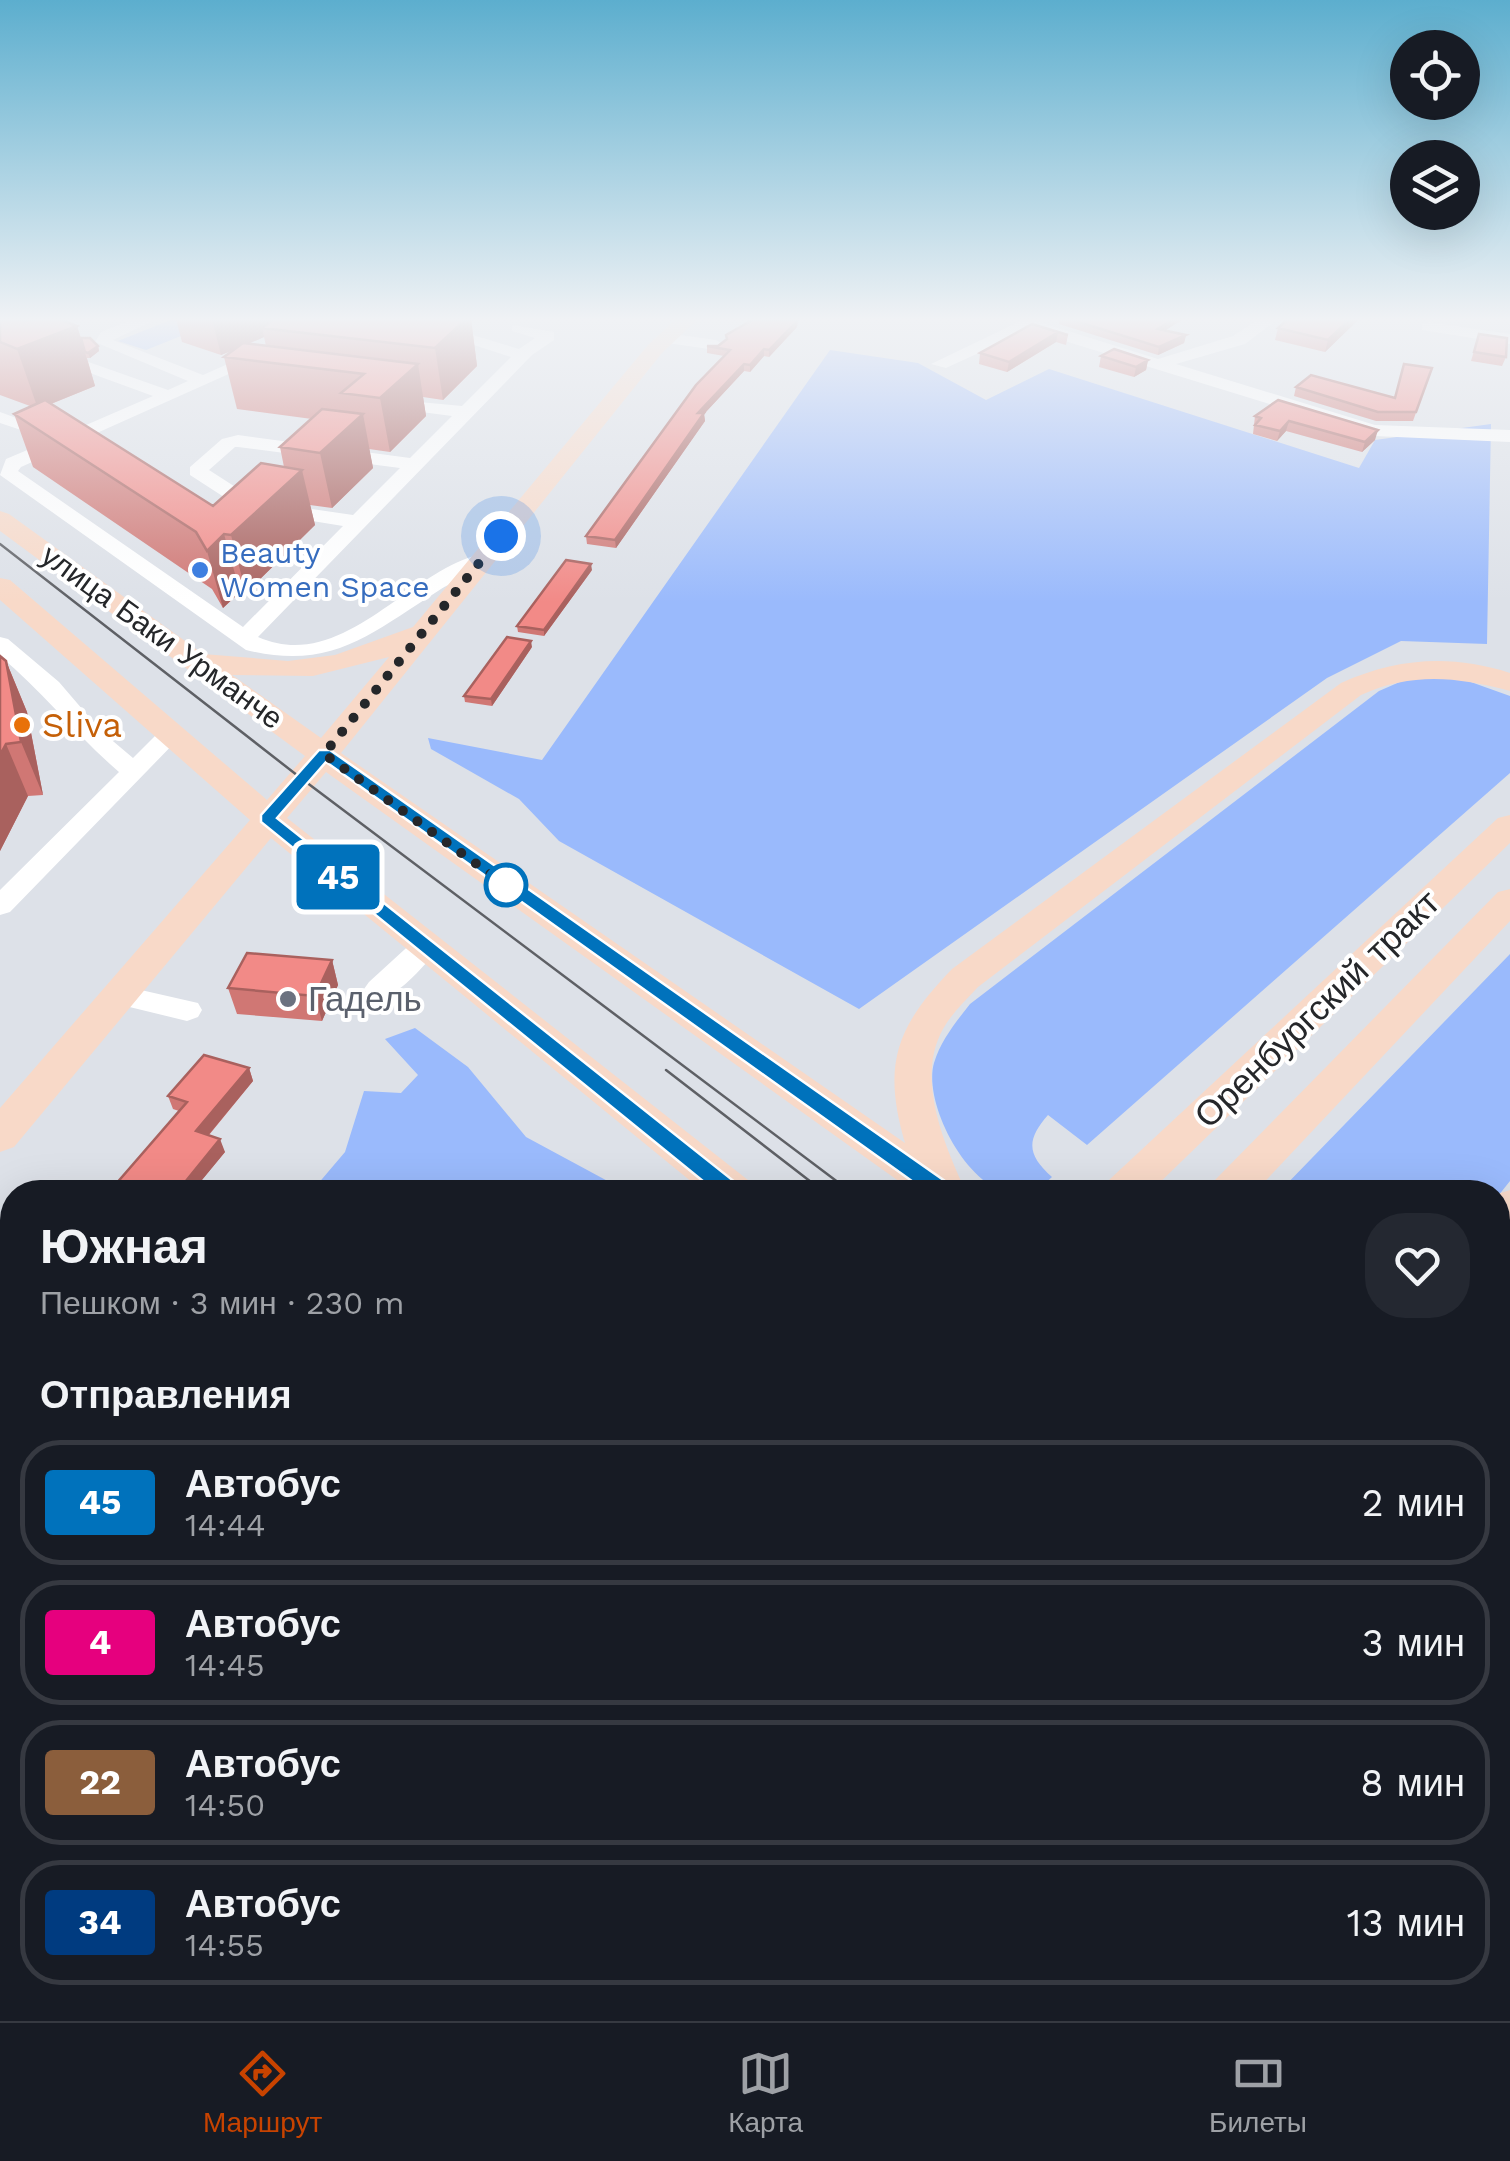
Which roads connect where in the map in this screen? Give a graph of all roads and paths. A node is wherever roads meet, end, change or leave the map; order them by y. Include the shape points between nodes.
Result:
1 (110, 413) edge
2 (128, 413) edge
3 (465, 413) edge
4 (603, 413) edge
5 (1321, 413) edge
6 (0, 417) edge
7 (1510, 436) edge
8 (415, 464) junction
9 (359, 522) junction
10 (5, 528) edge
11 (480, 560) junction
12 (0, 586) edge
13 (424, 632) junction
14 (244, 638) junction
15 (0, 644) edge
16 (194, 660) junction
17 (1510, 682) edge
18 (171, 734) junction
19 (324, 754) junction
20 (134, 772) junction
21 (268, 818) junction
22 (1510, 826) edge
23 (1510, 900) edge
24 (0, 906) edge
25 (426, 946) junction
26 (379, 989) dead end
27 (119, 994) junction
28 (187, 1010) dead end
29 (0, 1136) edge
30 (717, 1180) edge
31 (928, 1180) edge
32 (939, 1180) edge
33 (1137, 1180) edge
34 (1242, 1180) edge

1 - 6 street via 52,435
2 - 14 street via 14,463 8,473
3 - 8 street
4 - 11 main road
5 - 7 street via 1374,430
8 - 9 street
8 - 9 street via 238,441 197,471 251,506
9 - 14 street
10 - 16 main road, улица Баки Урманче
11 - 13 main road
11 - 14 street via 344,640 288,651 260,648
12 - 18 main road, улица Баки Урманче
13 - 16 main road via 347,664 298,672
13 - 19 main road
15 - 20 street
16 - 19 main road, улица Баки Урманче
17 - 32 main road via 1469,670 1425,668 1386,674 1352,689 965,978 926,1021 910,1069
18 - 20 street
18 - 21 main road, улица Баки Урманче
19 - 21 main road
19 - 31 main road, улица Баки Урманче
20 - 24 street
21 - 25 main road, улица Баки Урманче
21 - 27 main road
22 - 33 main road, Оренбургский тракт
23 - 34 main road, Оренбургский тракт
25 - 26 street
25 - 30 main road, улица Баки Урманче
27 - 28 street
27 - 29 main road

